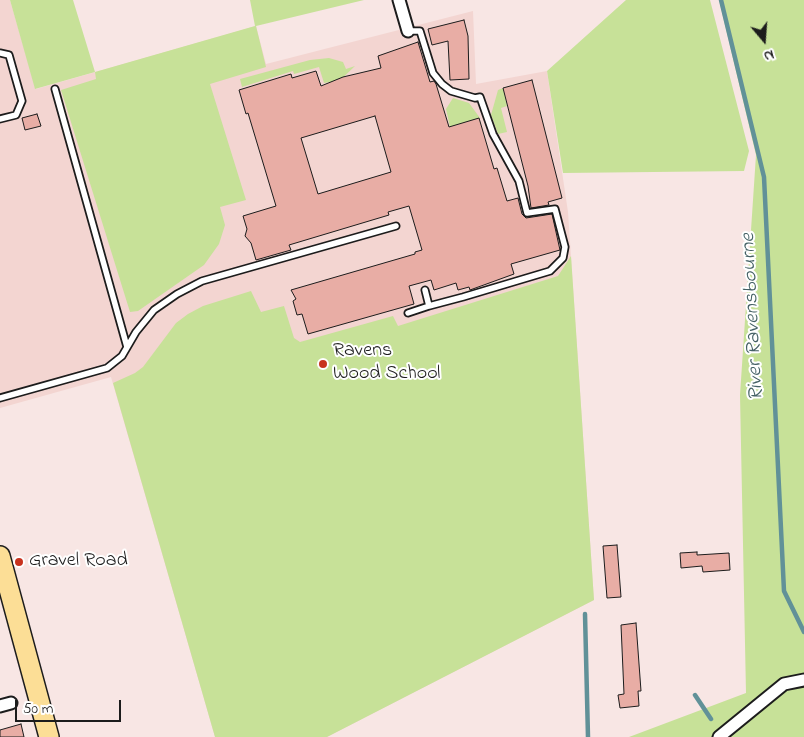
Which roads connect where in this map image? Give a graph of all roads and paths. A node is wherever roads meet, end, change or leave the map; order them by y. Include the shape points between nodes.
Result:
1 (399, 0) edge
2 (408, 31) joint
3 (0, 54) edge
4 (55, 89) dead end
5 (0, 120) edge
6 (396, 226) dead end
7 (425, 290) dead end
8 (430, 306) junction
9 (408, 313) dead end
10 (127, 347) junction
11 (0, 398) edge
12 (0, 556) edge
13 (804, 680) edge
14 (50, 737) edge
15 (719, 737) edge

1 - 2 street
2 - 8 lane via 420,31 433,73 442,84 452,91 480,97 493,134 519,181 527,213 555,210 565,247 563,258 550,271
3 - 5 lane via 9,55 22,101 16,115
4 - 10 lane
6 - 10 lane via 202,281 154,310
7 - 8 lane
8 - 9 lane
10 - 11 lane via 122,356 107,368
12 - 14 main road
13 - 15 street via 784,684

